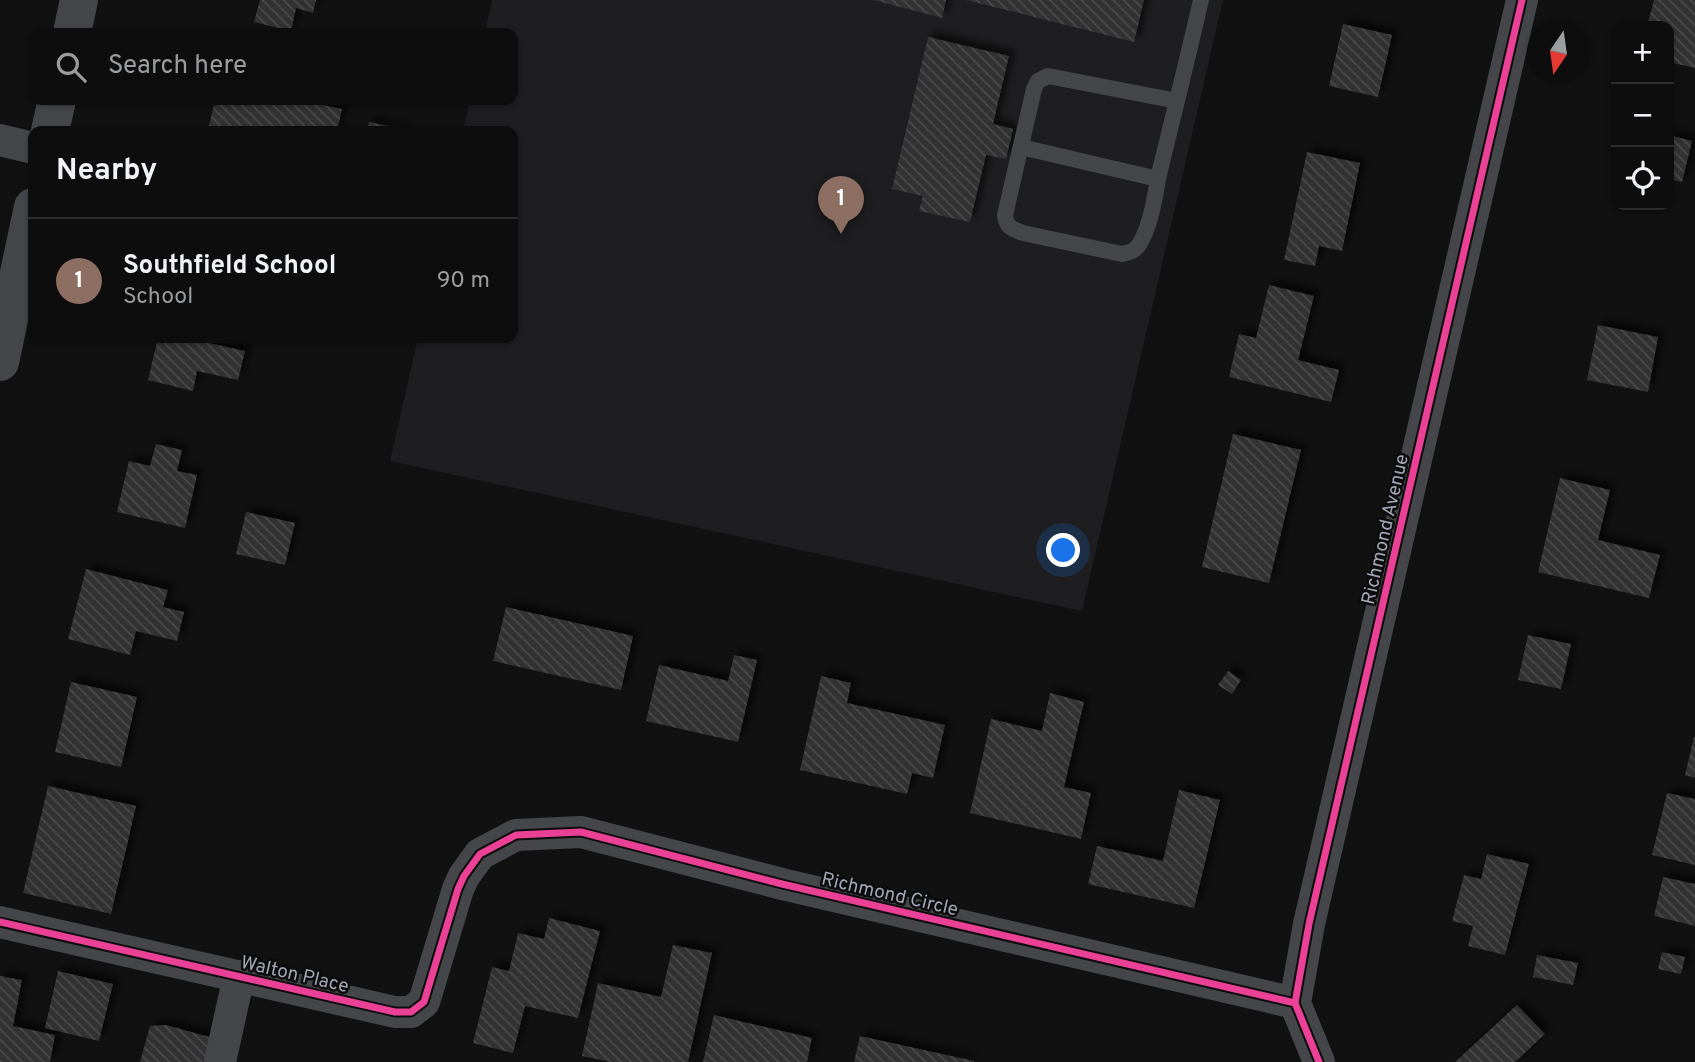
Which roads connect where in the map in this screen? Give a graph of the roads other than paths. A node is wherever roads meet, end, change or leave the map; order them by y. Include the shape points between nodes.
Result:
1 (79, 0) edge
2 (1201, 0) edge
3 (1522, 0) edge
4 (73, 28) edge
5 (1177, 101) junction
6 (56, 105) edge
7 (51, 126) edge
8 (0, 140) edge
9 (28, 147) edge
10 (1021, 147) junction
11 (1158, 179) junction
12 (28, 230) edge
13 (0, 362) edge
14 (480, 854) joint
15 (0, 922) edge
16 (239, 976) junction
17 (1295, 1003) junction
18 (220, 1062) edge
19 (1319, 1062) edge

1 - 4 street
2 - 5 lane
3 - 17 street, Richmond Avenue via 1309,924
5 - 10 lane via 1048,76 1034,89
5 - 11 lane
6 - 7 street
8 - 9 street
10 - 11 lane
10 - 11 lane via 1005,215 1010,229 1023,233 1122,254 1132,251 1145,234
12 - 13 street
14 - 16 street, Walton Place via 458,889 430,990 411,1012
14 - 17 street, Richmond Circle via 516,835 581,832 782,884
15 - 16 street, Walton Place
16 - 18 street, Walton Place
17 - 19 street

